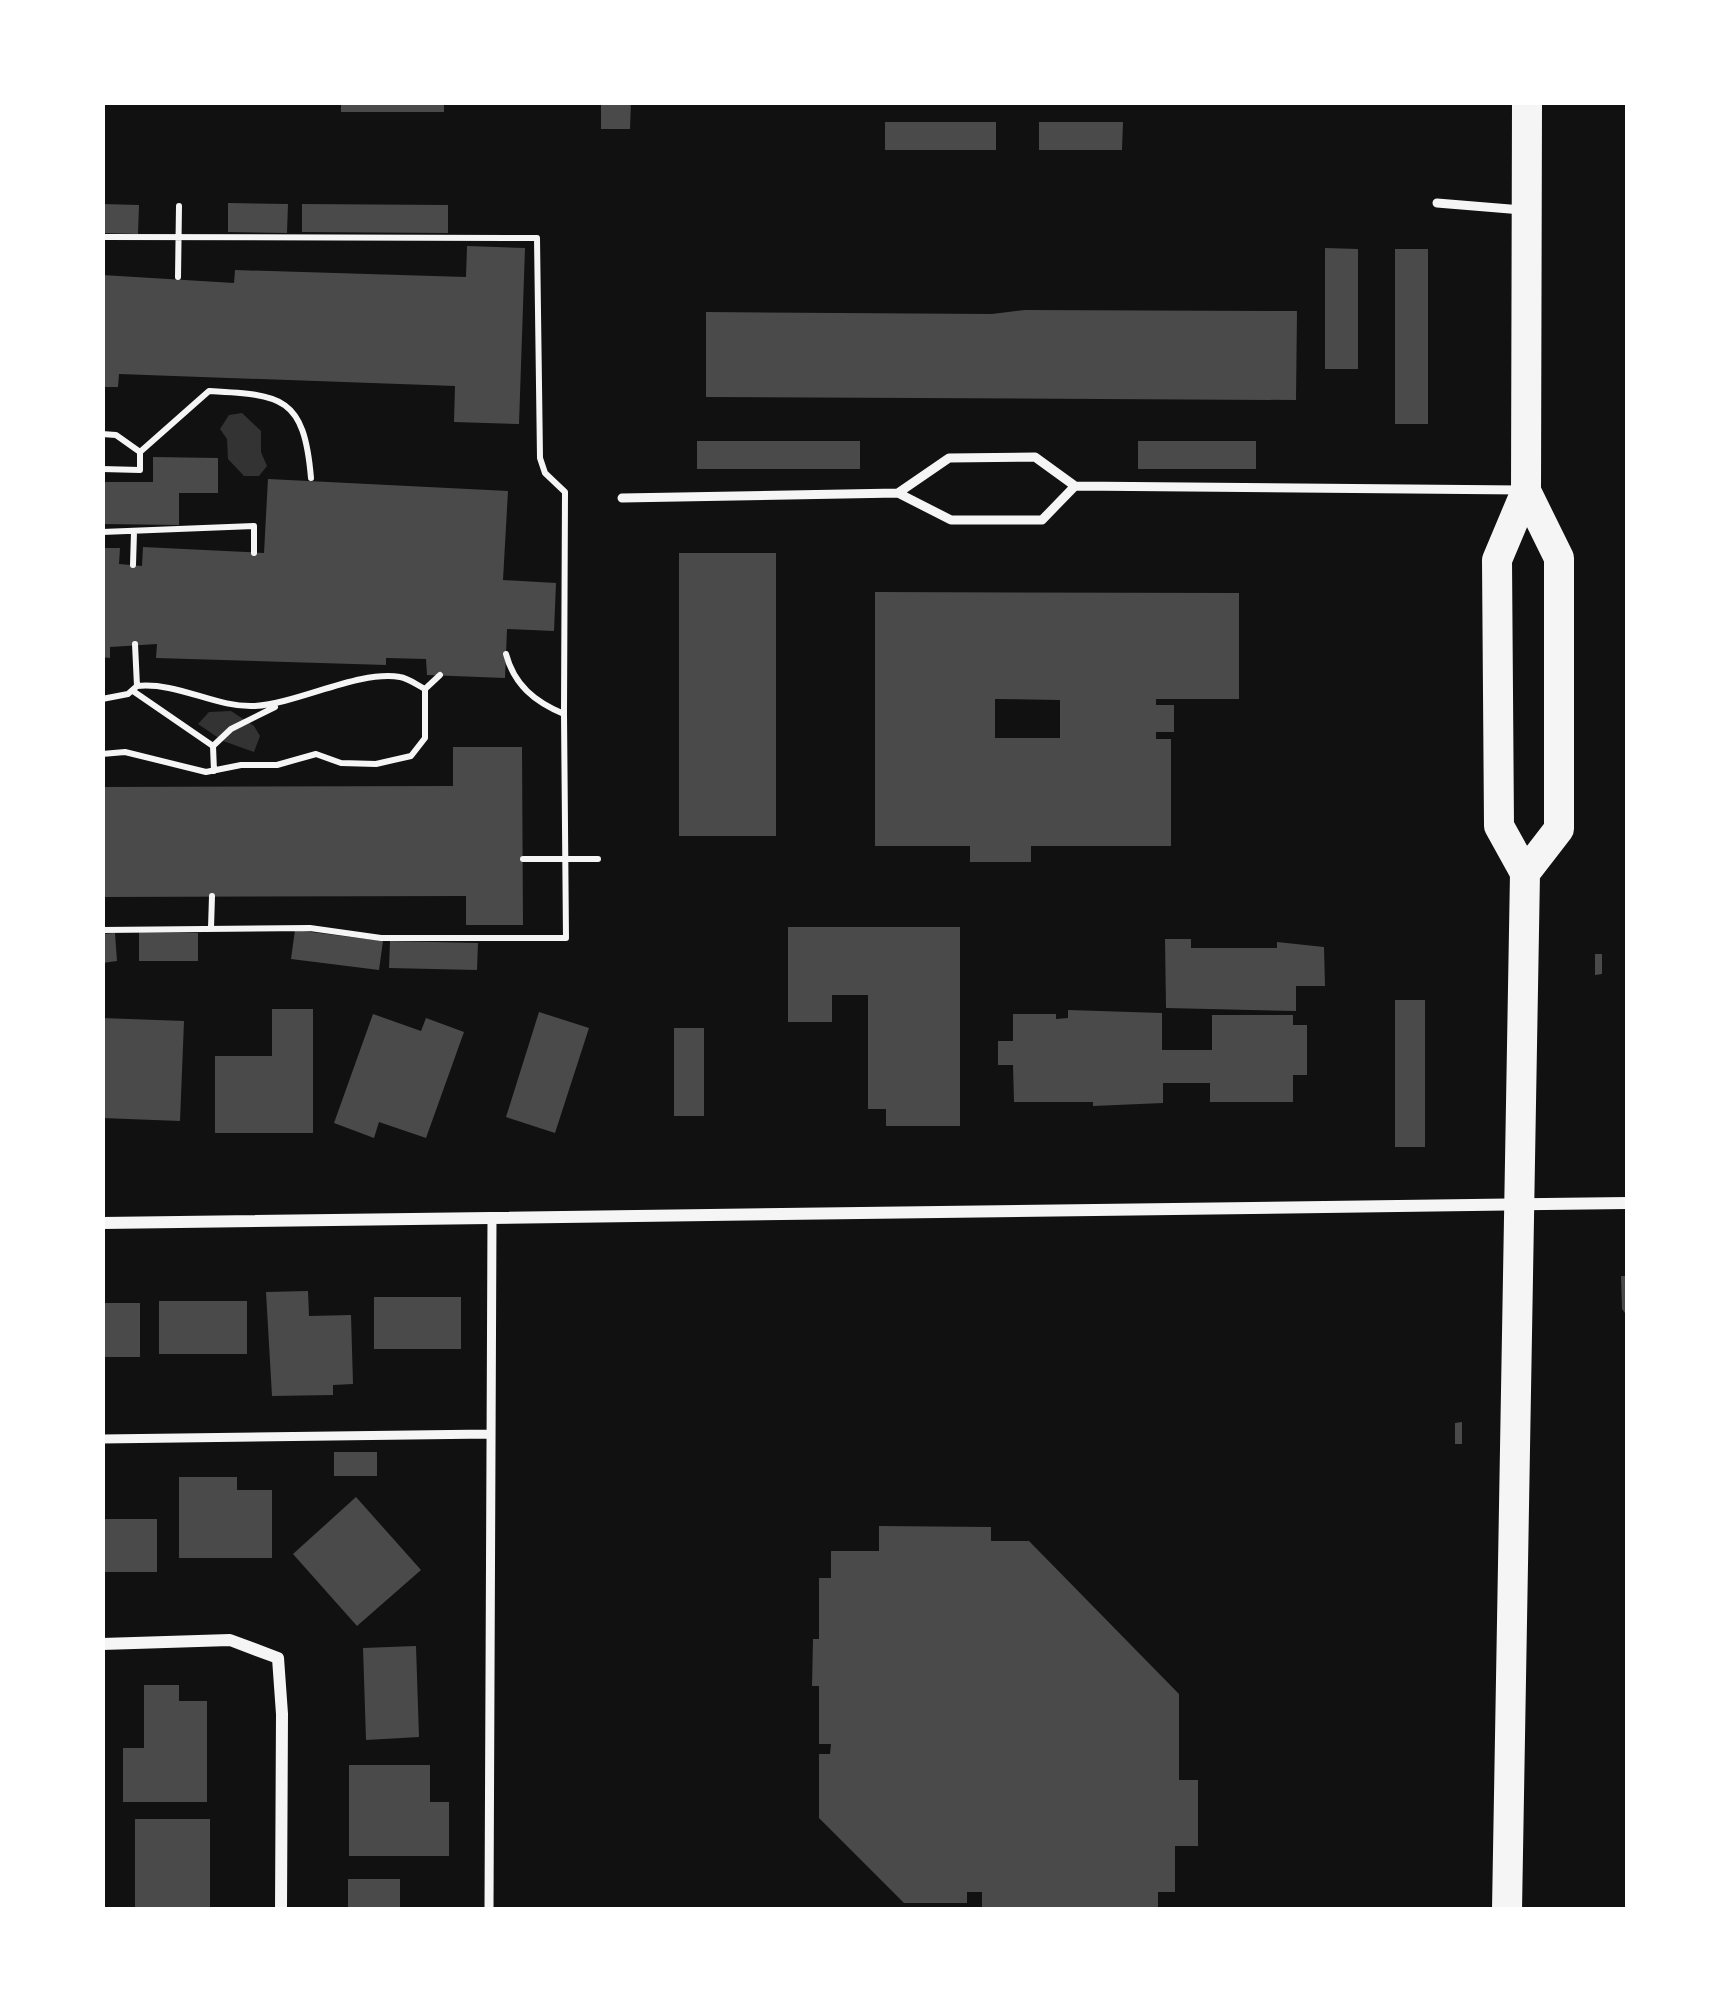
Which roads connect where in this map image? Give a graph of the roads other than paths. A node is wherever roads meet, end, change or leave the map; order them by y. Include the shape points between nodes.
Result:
1 (1527, 102) edge
2 (1438, 203) dead end
3 (1526, 210) junction
4 (1075, 486) junction
5 (1526, 490) junction
6 (898, 494) junction
7 (622, 498) dead end
8 (1525, 873) junction
9 (1628, 1203) edge
10 (1522, 1205) junction
11 (492, 1217) junction
12 (102, 1223) edge
13 (489, 1434) junction
14 (102, 1439) edge
15 (102, 1644) edge
16 (281, 1910) edge
17 (489, 1910) edge
18 (1507, 1910) edge

1 - 3 main road
2 - 3 lane
3 - 5 main road
4 - 5 lane
4 - 6 lane via 1035,458 950,458
4 - 6 lane via 1042,520 951,520
5 - 8 main road via 1497,560 1499,826
5 - 8 main road via 1559,559 1559,580 1558,829
6 - 7 lane
8 - 10 main road
9 - 10 street
10 - 11 street
10 - 18 main road
11 - 12 street
11 - 13 lane
13 - 14 lane
13 - 17 lane
15 - 16 street via 230,1640 278,1658

